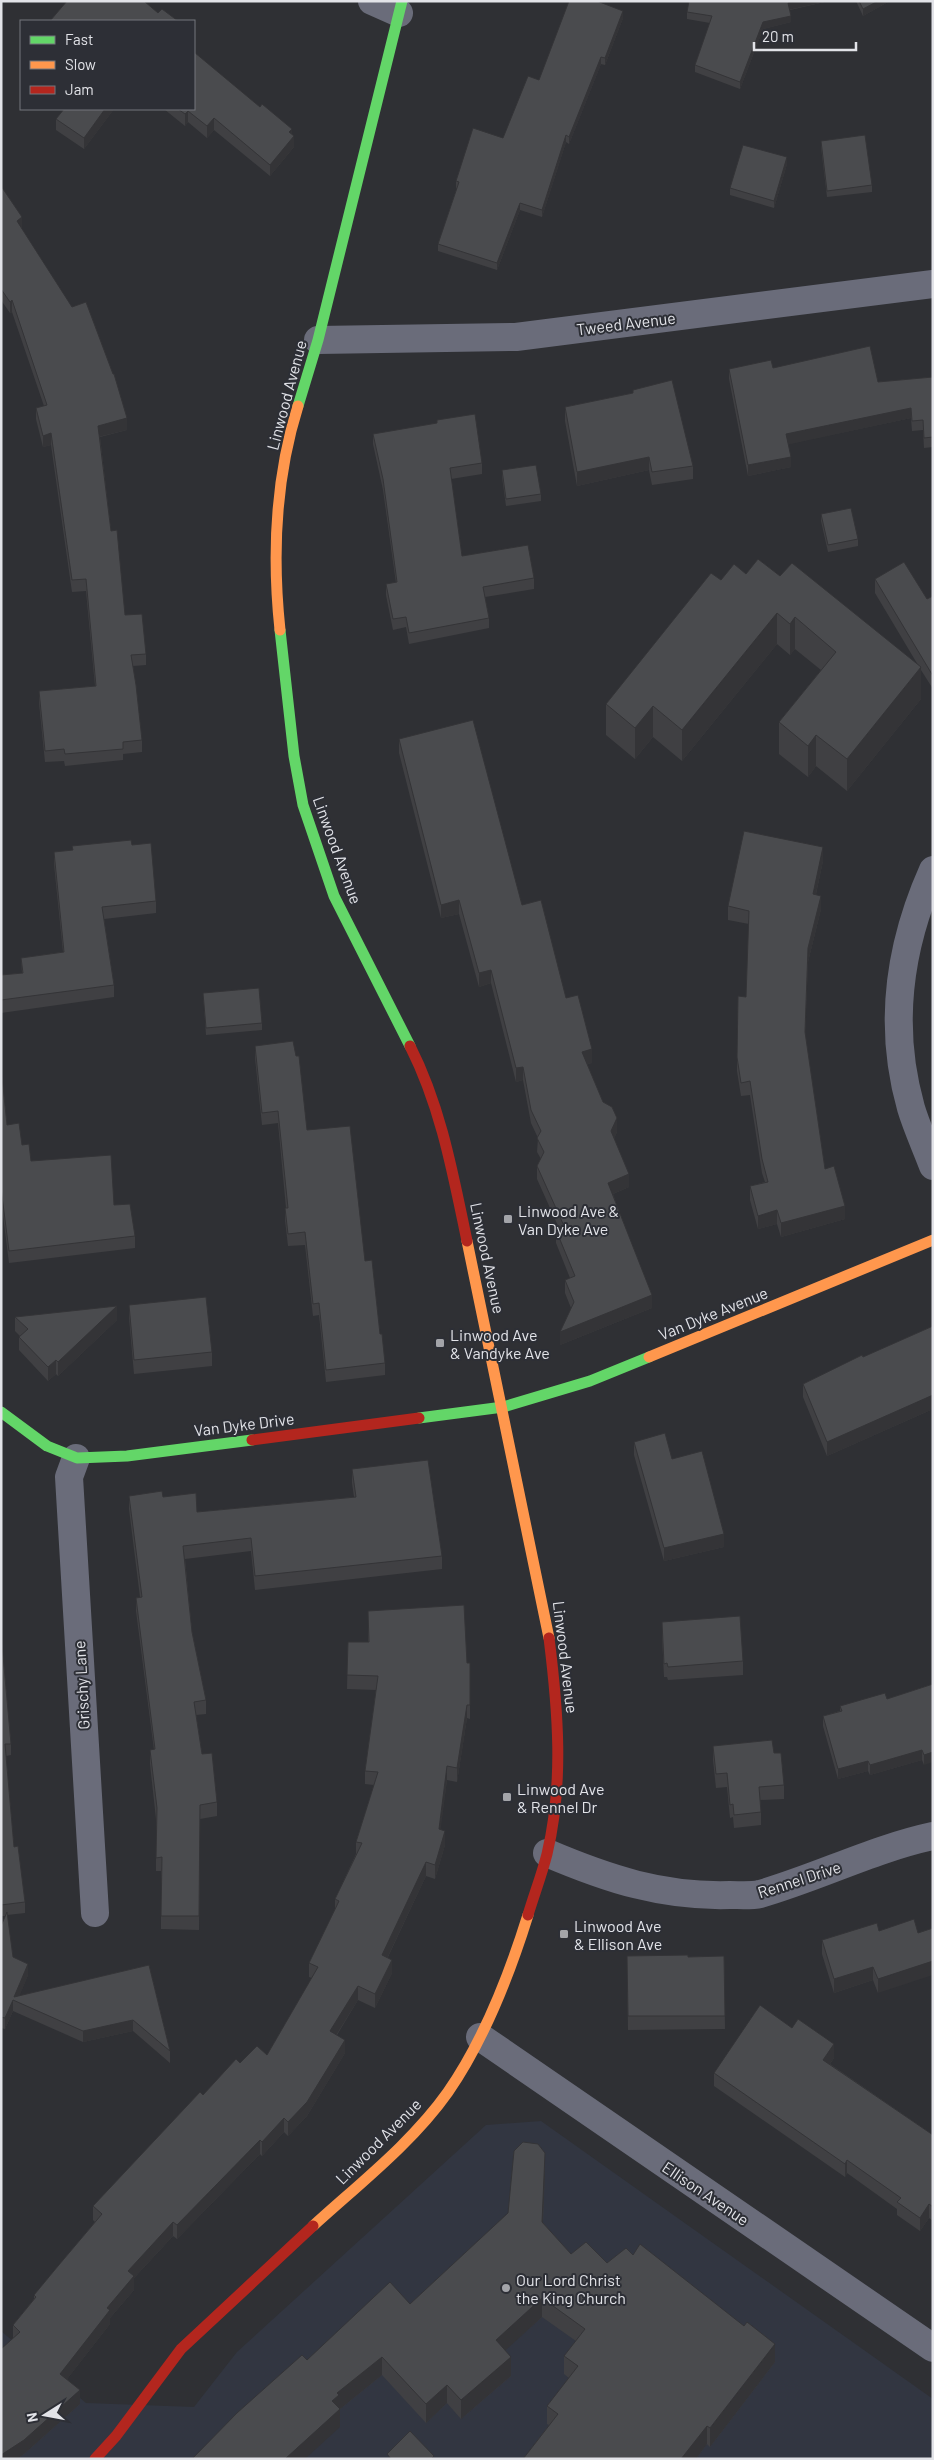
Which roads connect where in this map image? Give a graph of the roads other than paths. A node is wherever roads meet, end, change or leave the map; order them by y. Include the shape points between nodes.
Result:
1 (372, 1) edge
2 (400, 7) edge
3 (933, 284) edge
4 (318, 340) junction
5 (933, 870) edge
6 (933, 1166) edge
7 (933, 1240) edge
8 (503, 1406) junction
9 (1, 1412) edge
10 (76, 1458) junction
11 (933, 1836) edge
12 (547, 1853) junction
13 (95, 1913) dead end
14 (480, 2038) junction
15 (933, 2348) edge
16 (95, 2459) edge

1 - 2 street
2 - 4 main road, Linwood Avenue
3 - 4 street, Tweed Avenue via 516,337
4 - 8 main road, Linwood Avenue via 287,440 275,543 276,591 294,756 303,805 334,896 425,1075 447,1144
5 - 6 street via 917,906 904,951 898,998 901,1062 911,1109
7 - 8 main road, Van Dyke Avenue via 590,1381
8 - 10 main road, Van Dyke Drive via 127,1456
8 - 12 main road, Linwood Avenue via 548,1628 558,1708 557,1789
9 - 10 main road, Van Dyke Drive via 46,1445
10 - 13 street, Grischy Lane via 69,1487
11 - 12 street, Rennel Drive via 902,1843 758,1895 708,1896 658,1890 609,1878
12 - 14 main road, Linwood Avenue via 518,1947
14 - 15 street, Ellison Avenue
14 - 16 main road, Linwood Avenue via 448,2092 412,2136 181,2349

